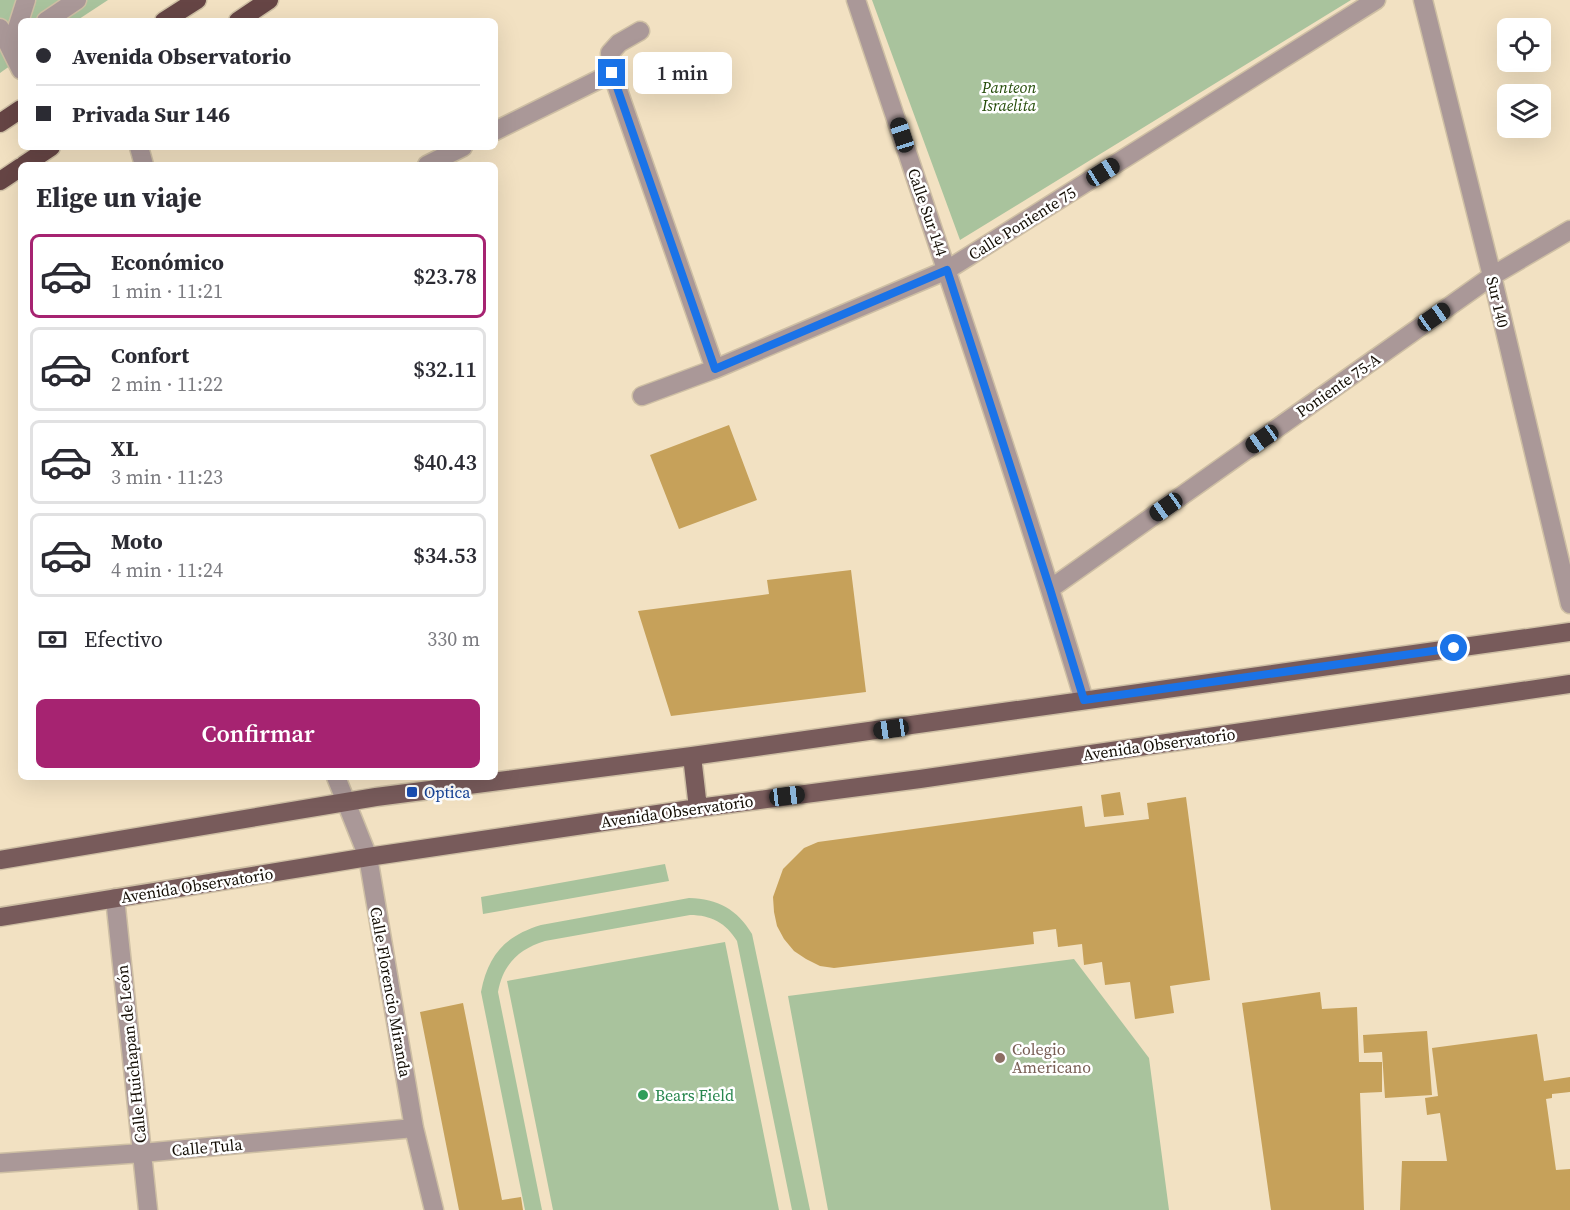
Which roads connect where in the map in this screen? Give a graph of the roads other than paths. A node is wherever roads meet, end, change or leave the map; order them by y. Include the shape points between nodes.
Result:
1 (26, 0) edge
2 (77, 0) edge
3 (197, 0) edge
4 (269, 0) edge
5 (856, 0) edge
6 (1376, 0) edge
7 (1423, 0) edge
8 (19, 18) edge
9 (50, 18) edge
10 (169, 18) edge
11 (242, 18) edge
12 (18, 21) edge
13 (0, 28) edge
14 (640, 31) dead end
15 (8, 47) edge
16 (18, 65) edge
17 (612, 73) junction
18 (18, 111) edge
19 (0, 123) edge
20 (498, 130) edge
21 (47, 150) edge
22 (457, 150) edge
23 (29, 162) edge
24 (433, 162) edge
25 (18, 169) edge
26 (0, 181) edge
27 (1570, 230) edge
28 (947, 270) junction
29 (1492, 276) junction
30 (715, 369) junction
31 (642, 396) dead end
32 (1050, 589) junction
33 (1570, 604) edge
34 (1570, 632) edge
35 (1570, 684) edge
36 (1084, 700) junction
37 (692, 756) junction
38 (337, 780) edge
39 (345, 802) junction
40 (698, 808) junction
41 (368, 857) junction
42 (0, 860) edge
43 (116, 898) junction
44 (0, 917) edge
45 (414, 1128) junction
46 (141, 1153) junction
47 (0, 1163) edge
48 (148, 1210) edge
49 (434, 1210) edge

1 - 8 street
2 - 9 street
3 - 10 highway
4 - 11 highway
5 - 28 street, Calle Sur 144
6 - 28 street, Calle Poniente 75
7 - 29 street, Sur 140
12 - 15 street
13 - 15 street
14 - 17 street via 610,52
15 - 16 street
17 - 20 street
17 - 30 street
18 - 19 highway
21 - 23 highway
22 - 24 street
25 - 26 highway
27 - 29 street, Poniente 75-A
28 - 30 street, Calle Poniente 75
28 - 32 street, Calle Sur 144
29 - 32 street, Poniente 75-A
29 - 33 street, Sur 140
30 - 31 street, Calle Poniente 75
32 - 36 street, Calle Sur 144
34 - 36 main road
35 - 40 main road, Avenida Observatorio via 932,778
36 - 37 main road
37 - 39 main road
37 - 40 main road
38 - 39 street, Calle Florencio Miranda
39 - 41 street, Calle Florencio Miranda
39 - 42 main road
40 - 41 main road, Avenida Observatorio
41 - 43 main road, Avenida Observatorio
41 - 45 street, Calle Florencio Miranda
43 - 44 main road, Avenida Observatorio
43 - 46 street, Calle Huichapan de León
45 - 46 street, Calle Tula
45 - 49 street, Calle Florencio Miranda
46 - 47 street, Calle Tula
46 - 48 street, Calle Huichapan de León

